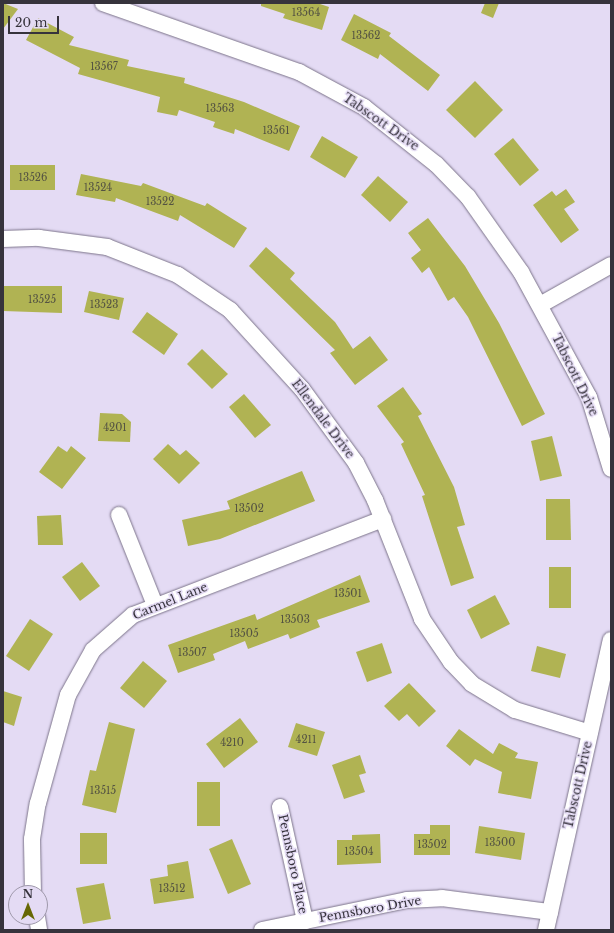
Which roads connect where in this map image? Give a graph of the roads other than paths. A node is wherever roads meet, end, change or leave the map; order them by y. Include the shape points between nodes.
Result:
1 (103, 3) edge
2 (3, 239) edge
3 (611, 265) edge
4 (540, 305) junction
5 (611, 469) edge
6 (119, 515) dead end
7 (383, 520) junction
8 (155, 606) junction
9 (611, 640) edge
10 (590, 733) junction
11 (280, 807) dead end
12 (33, 885) edge
13 (550, 912) junction
14 (305, 921) junction
15 (262, 930) edge
16 (546, 930) edge

1 - 4 street, Tabscott Drive via 299,72 364,107 430,159 468,197 496,233
2 - 7 street, Ellendale Drive via 39,238 107,247 178,275 210,295 249,328 334,429 356,463
3 - 4 street
4 - 5 street, Tabscott Drive via 589,397
6 - 8 street
7 - 8 street, Carmel Lane
7 - 10 street, Ellendale Drive via 422,619 451,662 472,684 514,710
8 - 12 street, Carmel Lane via 133,615 110,632 93,650 76,677 38,803 32,839
9 - 10 street, Tabscott Drive
10 - 13 street, Tabscott Drive
11 - 14 street, Pennsboro Place
13 - 14 street, Pennsboro Drive via 442,898 407,900
13 - 16 street, Tabscott Drive
14 - 15 street, Pennsboro Drive

